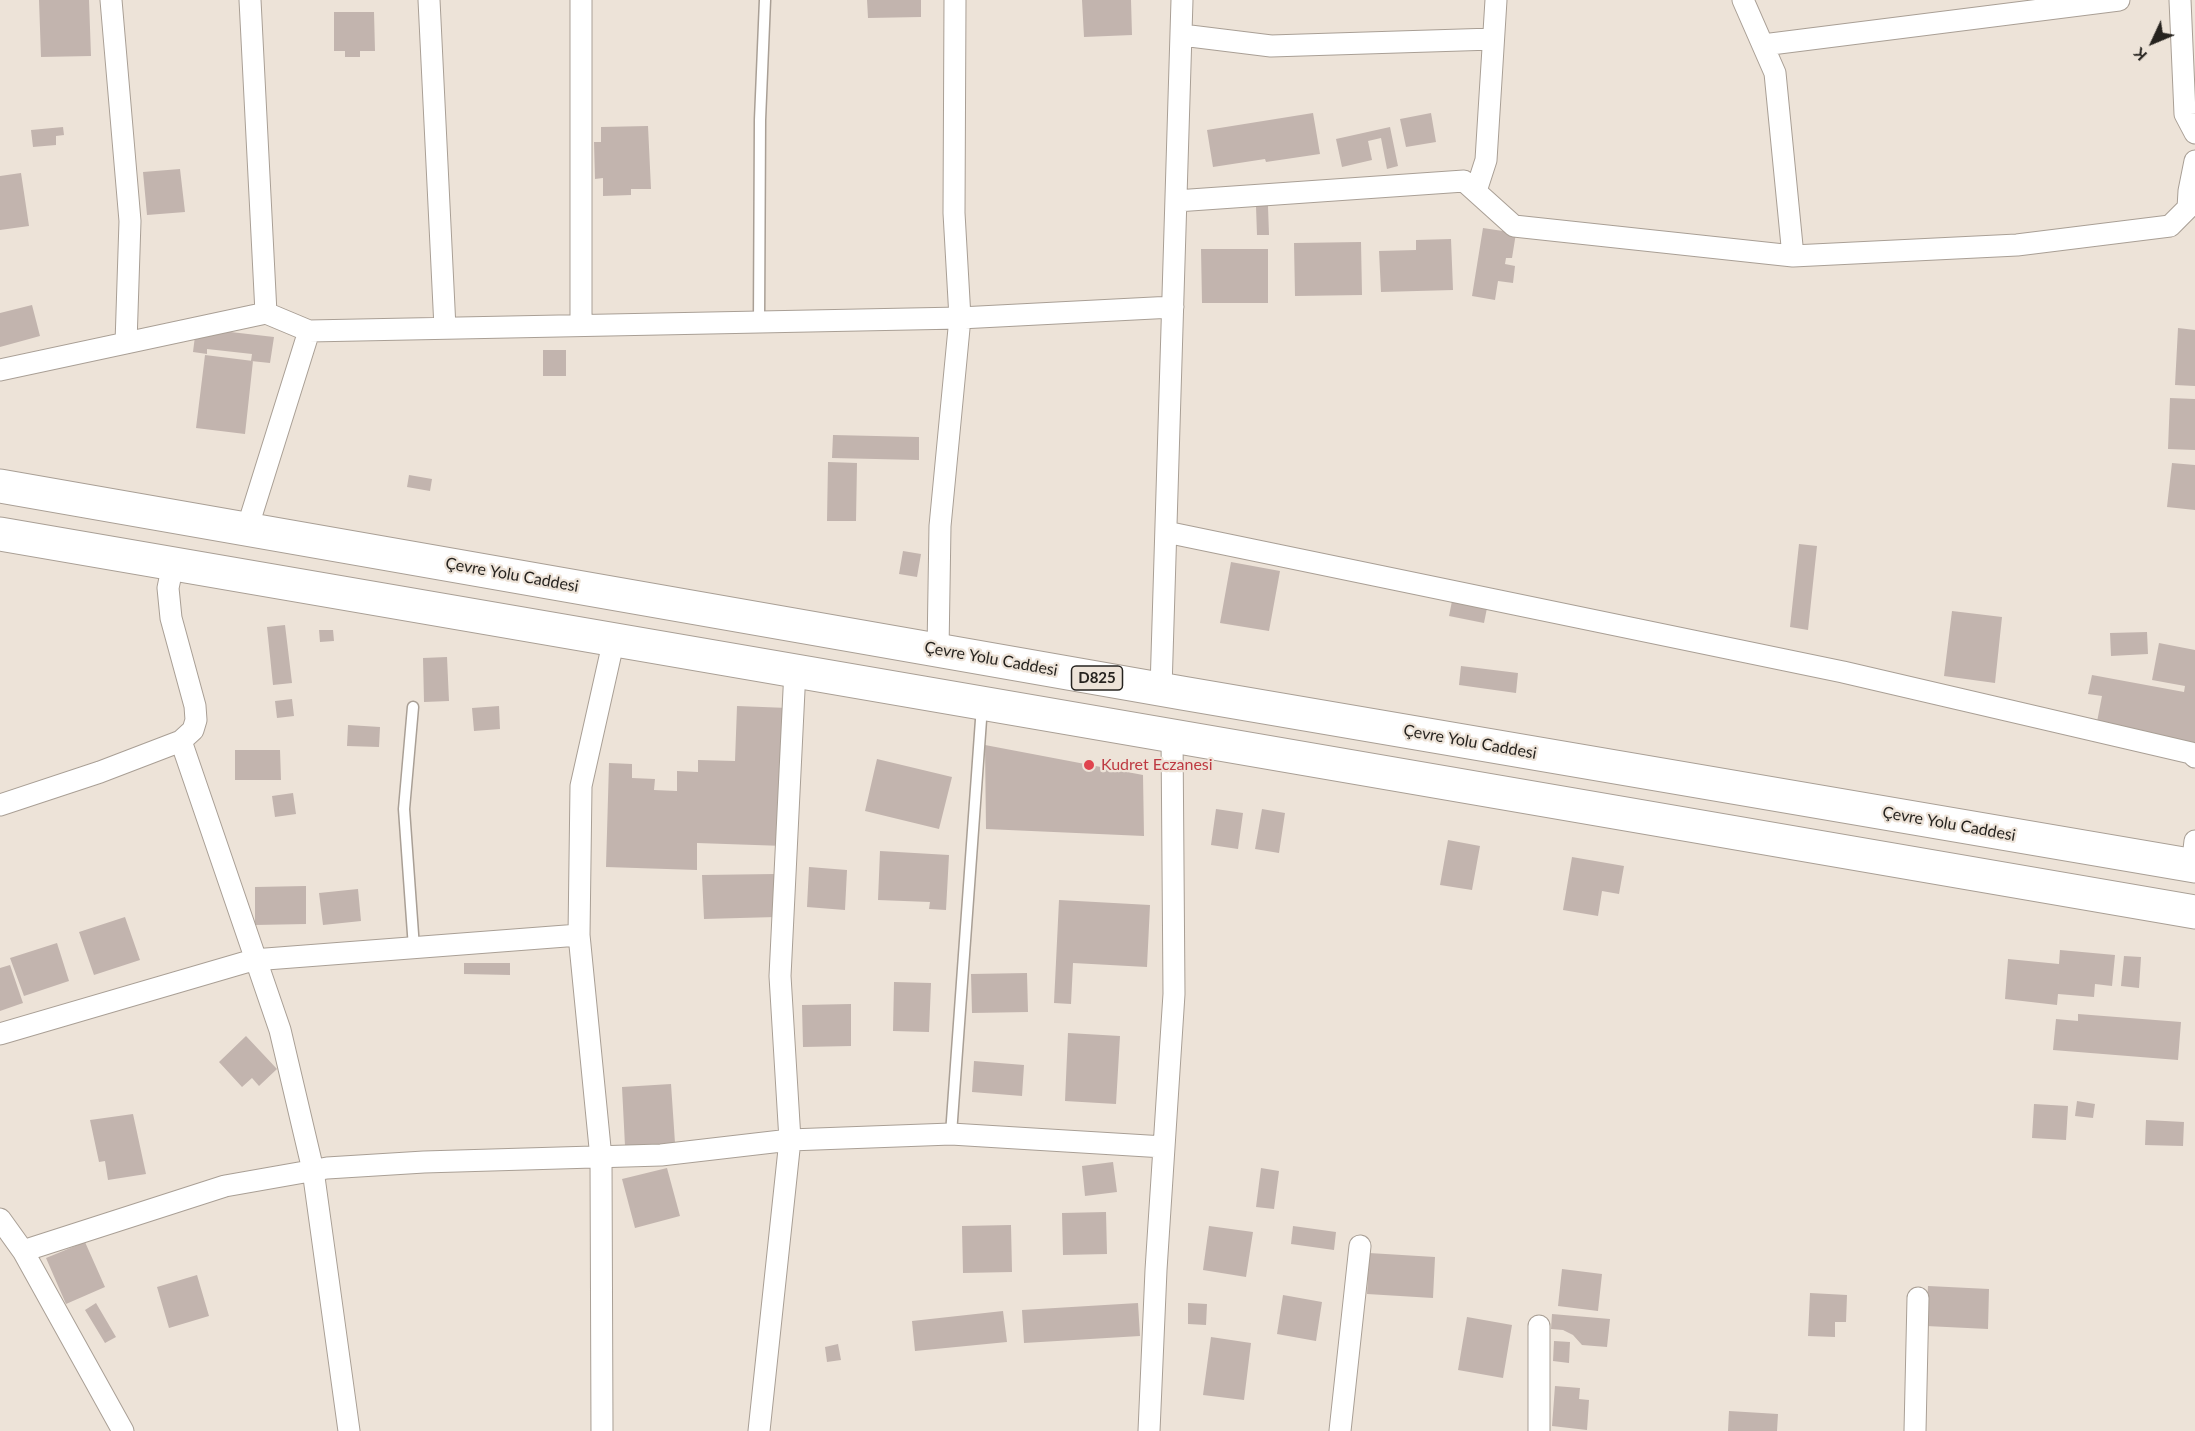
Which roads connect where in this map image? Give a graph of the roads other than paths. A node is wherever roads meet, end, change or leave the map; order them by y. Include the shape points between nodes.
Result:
1 (111, 0) edge
2 (249, 0) edge
3 (429, 0) edge
4 (581, 0) edge
5 (765, 0) edge
6 (955, 0) edge
7 (1182, 0) edge
8 (1496, 0) edge
9 (1743, 0) edge
10 (2119, 0) edge
11 (2180, 0) edge
12 (1182, 35) junction
13 (1493, 39) junction
14 (1763, 45) junction
15 (2195, 133) edge
16 (2195, 161) edge
17 (1476, 191) junction
18 (1176, 201) junction
19 (2192, 208) edge
20 (1793, 256) junction
21 (1173, 307) junction
22 (266, 313) junction
23 (960, 318) junction
24 (759, 322) junction
25 (581, 326) junction
26 (445, 328) junction
27 (309, 331) junction
28 (126, 343) junction
29 (0, 370) edge
30 (0, 486) edge
31 (247, 529) junction
32 (1166, 532) junction
33 (0, 534) edge
34 (173, 564) junction
35 (614, 639) junction
36 (938, 650) junction
37 (795, 670) junction
38 (1161, 689) junction
39 (982, 702) junction
40 (413, 706) dead end
41 (1172, 735) junction
42 (181, 741) junction
43 (2195, 758) edge
44 (0, 805) edge
45 (2194, 858) edge
46 (2195, 912) edge
47 (579, 935) junction
48 (414, 948) junction
49 (256, 959) junction
50 (0, 1034) edge
51 (951, 1134) junction
52 (790, 1140) junction
53 (1164, 1147) junction
54 (601, 1158) junction
55 (313, 1170) junction
56 (0, 1219) edge
57 (1360, 1246) dead end
58 (23, 1251) junction
59 (1918, 1298) dead end
60 (1539, 1326) dead end
61 (123, 1431) edge
62 (349, 1431) edge
63 (602, 1431) edge
64 (759, 1431) edge
65 (1149, 1431) edge
66 (1340, 1431) edge
67 (1539, 1431) edge
68 (1915, 1431) edge

1 - 28 street via 130,221
2 - 22 street
3 - 26 street
4 - 25 street
5 - 24 lane
6 - 23 street via 954,213
7 - 12 street
8 - 13 street
9 - 14 street
10 - 14 street
11 - 15 street via 2185,114
12 - 13 street via 1271,46
12 - 18 street
13 - 17 street via 1486,160
14 - 20 street via 1775,73
16 - 19 street via 2189,191
17 - 18 street via 1464,181
17 - 20 street via 1514,226
18 - 21 street
19 - 20 street via 2170,226 2017,245
21 - 23 street
21 - 32 street
22 - 27 street
22 - 28 street
23 - 24 street
23 - 36 street via 940,526
24 - 25 street
25 - 26 street
26 - 27 street
27 - 31 street
28 - 29 street
30 - 31 highway, Çevre Yolu Caddesi / D825
31 - 36 highway, Çevre Yolu Caddesi / D825
32 - 38 street
32 - 43 street via 1843,672 2191,753
33 - 34 highway
34 - 35 highway
34 - 42 street via 168,588 171,618 196,720 193,730
35 - 37 highway
35 - 47 street via 581,786
36 - 38 highway, Çevre Yolu Caddesi / D825
37 - 39 highway
37 - 52 street via 780,976
38 - 45 highway, Çevre Yolu Caddesi / D825
39 - 41 highway
39 - 51 lane
40 - 48 lane via 404,809
41 - 46 highway
41 - 53 street via 1174,994
42 - 44 street
42 - 49 street
47 - 48 street
47 - 54 street
48 - 49 street
49 - 50 street
49 - 55 street via 280,1030
51 - 52 street
51 - 53 street
52 - 54 street
52 - 64 street
53 - 65 street
54 - 55 street via 424,1162
54 - 63 street
55 - 58 street via 225,1186
55 - 62 street
56 - 58 street
57 - 66 street
58 - 61 street
59 - 68 street
60 - 67 street

